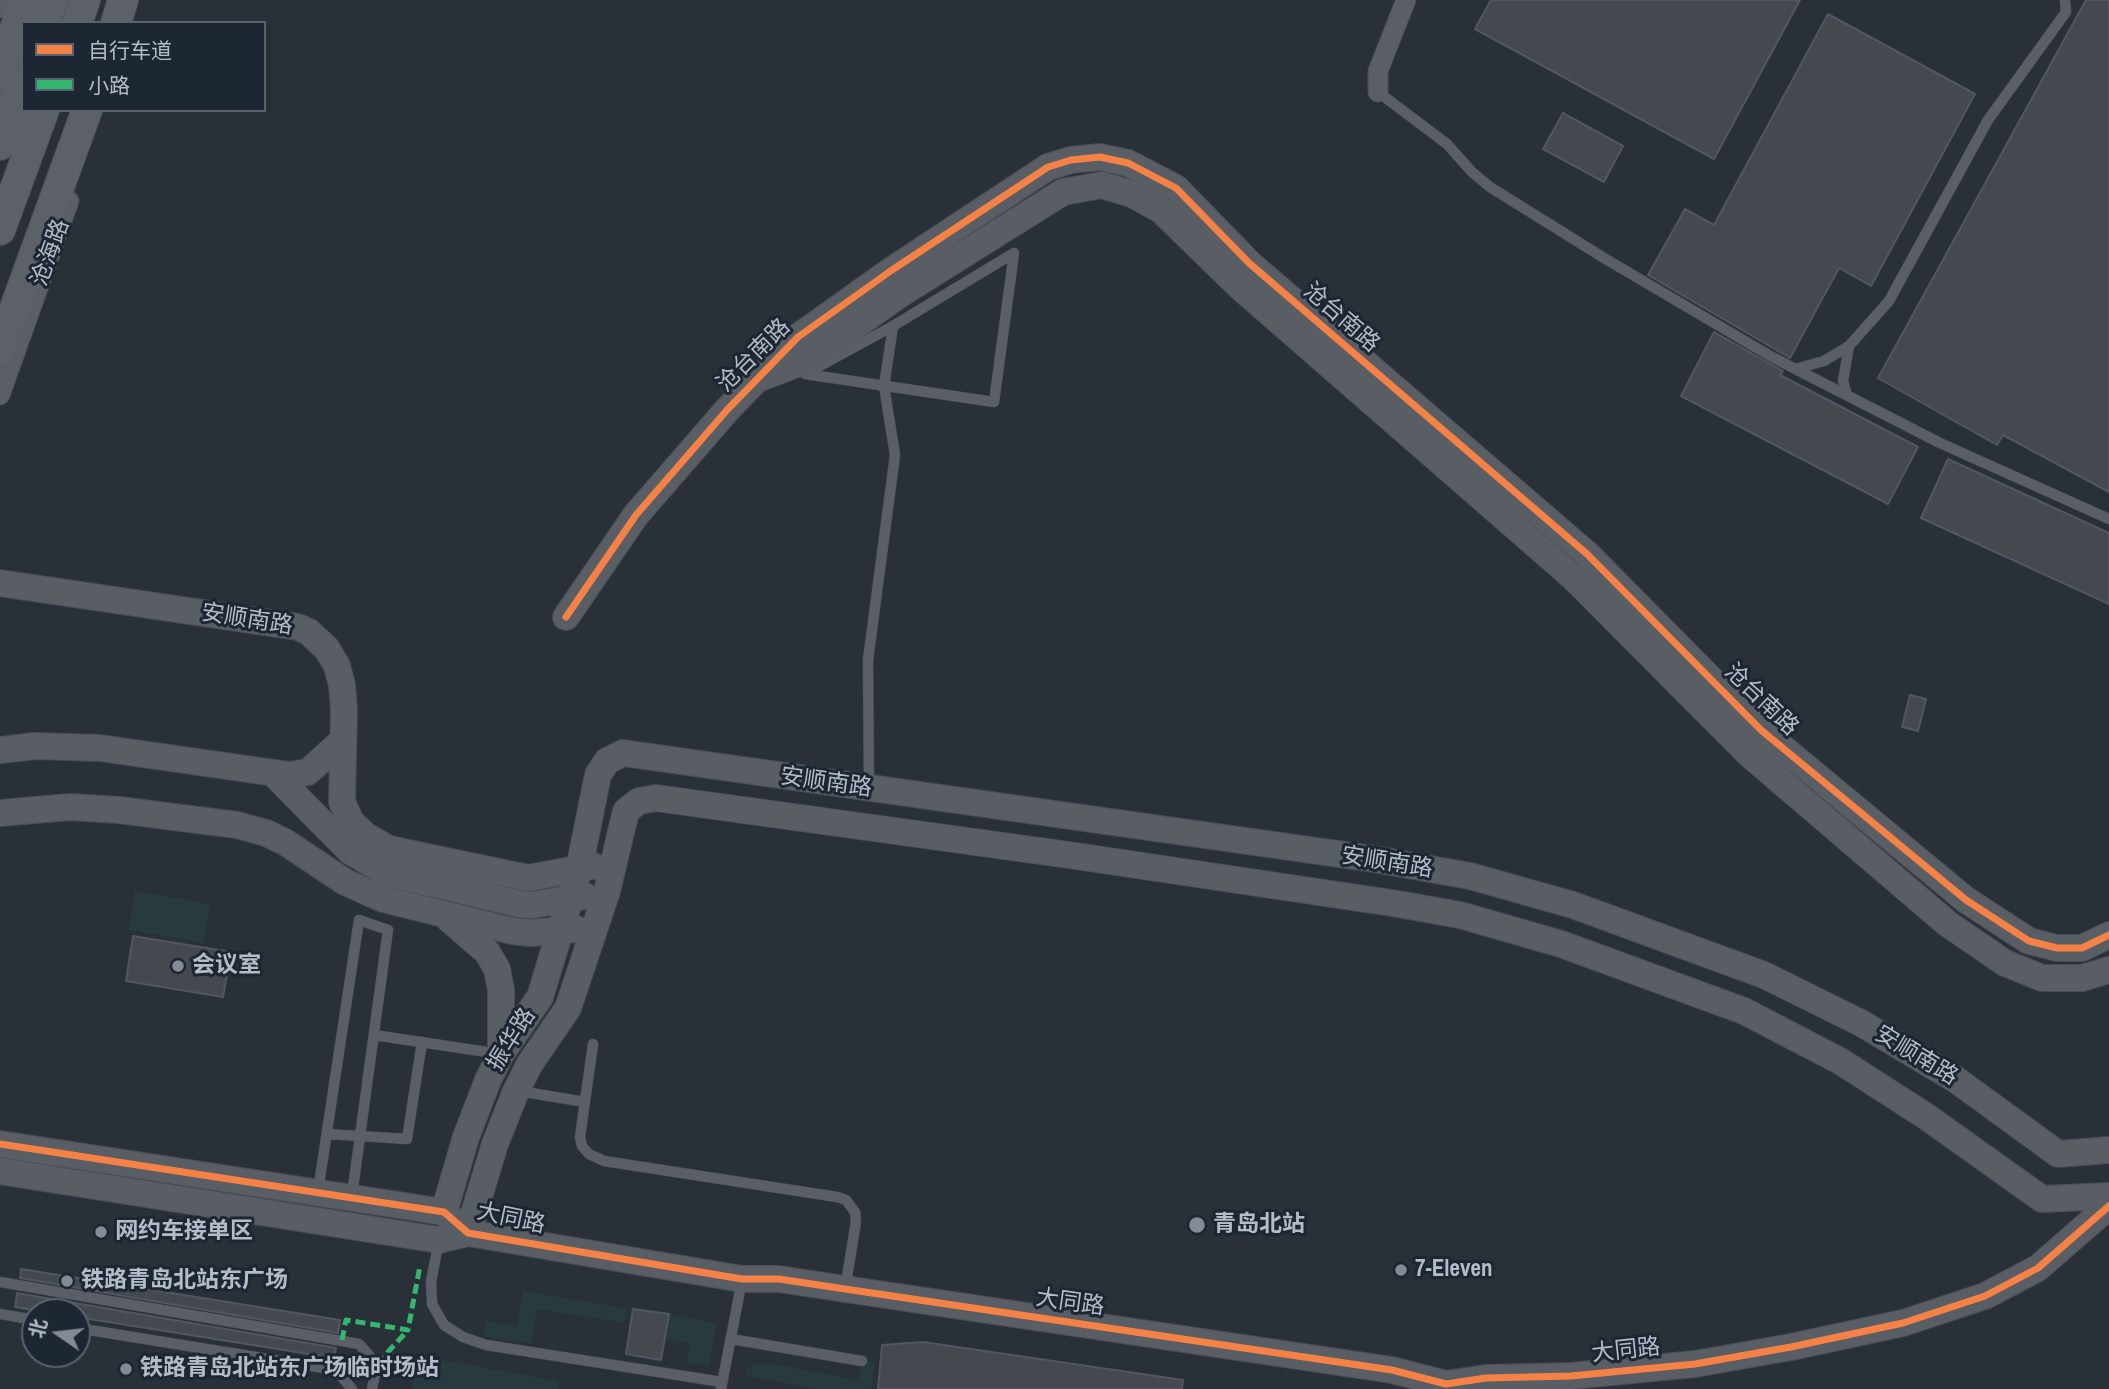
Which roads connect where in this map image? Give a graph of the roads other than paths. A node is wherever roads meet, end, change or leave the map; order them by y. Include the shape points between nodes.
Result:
1 (3, 0) edge
2 (25, 0) edge
3 (46, 0) edge
4 (53, 0) edge
5 (83, 0) edge
6 (124, 0) edge
7 (136, 0) edge
8 (1406, 0) edge
9 (2065, 0) edge
10 (0, 8) edge
11 (38, 21) edge
12 (45, 21) edge
13 (76, 21) edge
14 (117, 21) edge
15 (130, 21) edge
16 (21, 65) edge
17 (0, 71) edge
18 (21, 87) edge
19 (1378, 92) joint
20 (42, 112) edge
21 (42, 112) edge
22 (86, 112) edge
23 (101, 112) edge
24 (0, 119) edge
25 (0, 145) edge
26 (0, 224) edge
27 (0, 230) edge
28 (893, 326) junction
29 (1849, 346) junction
30 (0, 349) edge
31 (1795, 369) junction
32 (755, 380) junction
33 (884, 386) junction
34 (0, 395) edge
35 (1847, 395) junction
36 (2109, 519) edge
37 (0, 583) edge
38 (566, 617) dead end
39 (342, 741) junction
40 (8, 749) edge
41 (607, 761) joint
42 (273, 773) junction
43 (869, 789) junction
44 (626, 811) joint
45 (0, 813) edge
46 (615, 861) junction
47 (579, 869) junction
48 (607, 891) junction
49 (571, 899) junction
50 (446, 916) junction
51 (597, 926) junction
52 (561, 932) junction
53 (2109, 935) edge
54 (2109, 970) edge
55 (374, 1034) junction
56 (422, 1042) junction
57 (593, 1044) dead end
58 (501, 1054) junction
59 (516, 1091) junction
60 (584, 1102) junction
61 (327, 1134) junction
62 (359, 1138) junction
63 (0, 1144) edge
64 (2109, 1150) edge
65 (0, 1171) edge
66 (317, 1194) junction
67 (2109, 1196) edge
68 (351, 1199) junction
69 (2109, 1206) edge
70 (441, 1226) junction
71 (468, 1233) junction
72 (742, 1279) junction
73 (0, 1282) edge
74 (845, 1289) junction
75 (0, 1314) edge
76 (21, 1318) edge
77 (91, 1330) edge
78 (731, 1339) junction
79 (862, 1361) dead end
80 (1570, 1383) edge
81 (1485, 1384) edge
82 (721, 1386) edge
83 (1447, 1386) edge
84 (352, 1389) edge
85 (372, 1389) edge

1 - 10 street
2 - 17 main road
3 - 11 street
4 - 12 main road
5 - 13 main road
6 - 14 main road
7 - 15 street
8 - 19 street via 1378,71
9 - 29 lane via 2066,12 1988,120 1889,301
16 - 24 street
18 - 25 main road
19 - 31 lane via 1447,144 1490,187
20 - 26 street
21 - 27 main road
22 - 30 main road
23 - 34 street, 沧海路
28 - 33 lane
28 - 33 lane via 805,374
28 - 33 lane via 1014,253 994,402
29 - 31 lane via 1824,361
29 - 35 lane via 1843,382
31 - 35 lane
32 - 38 street, 沧台南路 via 636,515
32 - 53 street, 沧台南路 via 798,337 1048,167 1100,158 1128,163 1176,188 1249,263 1587,554 1761,730 1966,900 2029,941 2057,948 2082,948
32 - 54 street, 沧台南路 via 807,359 1063,192 1102,185 1132,194 1161,210 1240,287 1574,578 1748,753 1948,923 2005,963 2042,978 2082,978
33 - 43 lane via 895,455 868,660
35 - 36 lane via 1940,443
37 - 39 street, 安顺南路 via 309,632 337,666 344,710
39 - 42 street via 308,772
39 - 47 street, 安顺南路 via 342,802 351,822 389,849 528,878
40 - 42 street via 100,748
41 - 43 street, 安顺南路 via 623,753
41 - 47 street, 振华路 via 598,775
42 - 49 street via 350,851 387,873 520,904
43 - 64 street, 安顺南路 via 1374,859 1470,876 1573,905 1764,975 1861,1023 1955,1079 2058,1154
44 - 46 street, 振华路
44 - 67 street, 安顺南路 via 639,801 656,798 1460,915 1561,944 1744,1011 1927,1116 2042,1199
45 - 50 street via 82,808 237,825 285,842 345,881 383,899
46 - 47 street, 安顺南路
46 - 48 street, 振华路
47 - 49 street, 振华路
48 - 49 street
48 - 51 street, 振华路
49 - 52 street, 振华路
50 - 52 street via 512,931
50 - 58 street via 487,952 497,969
51 - 52 street
51 - 59 street, 振华路 via 568,1008
52 - 58 street, 振华路 via 540,997
55 - 56 lane
55 - 61 lane via 388,930 359,920
55 - 62 lane
56 - 58 lane
56 - 62 lane via 407,1139
57 - 60 lane
58 - 70 street, 振华路 via 466,1137
59 - 60 lane
59 - 71 street, 振华路
60 - 74 lane via 582,1146 597,1159 846,1200 856,1222
61 - 62 lane
61 - 66 lane
62 - 68 lane
63 - 66 street, 大同路
65 - 70 street
66 - 68 street, 大同路
68 - 70 street, 大同路
69 - 80 street, 大同路 via 2038,1268 1985,1296 1915,1319 1790,1348
70 - 71 street, 大同路
70 - 82 lane via 431,1282 432,1304 444,1325 463,1337 486,1345
71 - 72 street, 大同路
72 - 74 street, 大同路 via 779,1279
72 - 78 lane
73 - 85 lane via 359,1344 377,1364
74 - 83 street, 大同路 via 1392,1370
75 - 76 lane
77 - 84 lane via 336,1370
78 - 79 lane
78 - 82 lane
80 - 81 street, 大同路
81 - 83 street, 大同路

